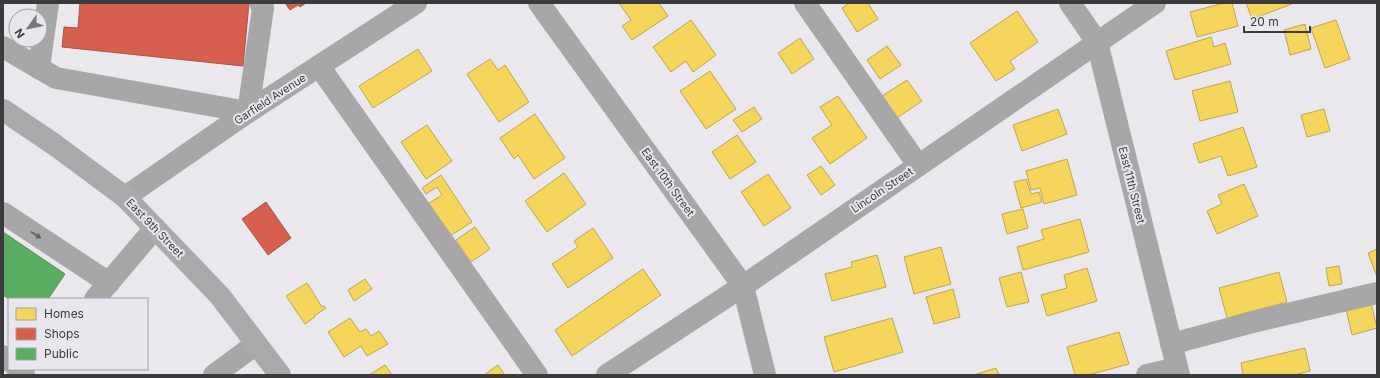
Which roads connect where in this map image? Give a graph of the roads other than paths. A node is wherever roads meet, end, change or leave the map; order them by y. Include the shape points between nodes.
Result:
1 (48, 3) edge
2 (260, 3) edge
3 (416, 3) edge
4 (539, 3) edge
5 (805, 3) edge
6 (1070, 3) edge
7 (1155, 3) edge
8 (1097, 42) junction
9 (3, 47) edge
10 (319, 66) junction
11 (39, 68) junction
12 (3, 110) edge
13 (248, 112) junction
14 (918, 165) junction
15 (125, 197) junction
16 (3, 213) edge
17 (155, 228) junction
18 (743, 286) junction
19 (102, 291) edge
20 (1377, 293) edge
21 (256, 344) junction
22 (1171, 344) junction
23 (1178, 371) edge
24 (214, 375) edge
25 (280, 375) edge
26 (537, 375) edge
27 (607, 375) edge
28 (765, 375) edge
29 (1147, 375) edge

1 - 11 street
2 - 13 street via 263,8
3 - 10 street, Garfield Avenue
4 - 18 street, East 10th Street
5 - 14 street
6 - 8 street, East 11th Street
7 - 8 street, Lincoln Street
8 - 14 street, Lincoln Street
8 - 22 street, East 11th Street
9 - 11 street
10 - 13 street, Garfield Avenue
10 - 26 street
11 - 13 street via 56,78
12 - 15 main road, East 9th Street
13 - 15 street, Garfield Avenue
14 - 18 street, Lincoln Street
15 - 17 main road, East 9th Street
16 -> 19 street
17 - 19 street
17 - 21 main road, East 9th Street via 220,296
18 - 27 street, Lincoln Street
18 - 28 street, East 10th Street
20 - 22 street
21 - 24 street
21 - 25 main road, East 9th Street
22 - 23 street, East 11th Street
23 - 29 street

